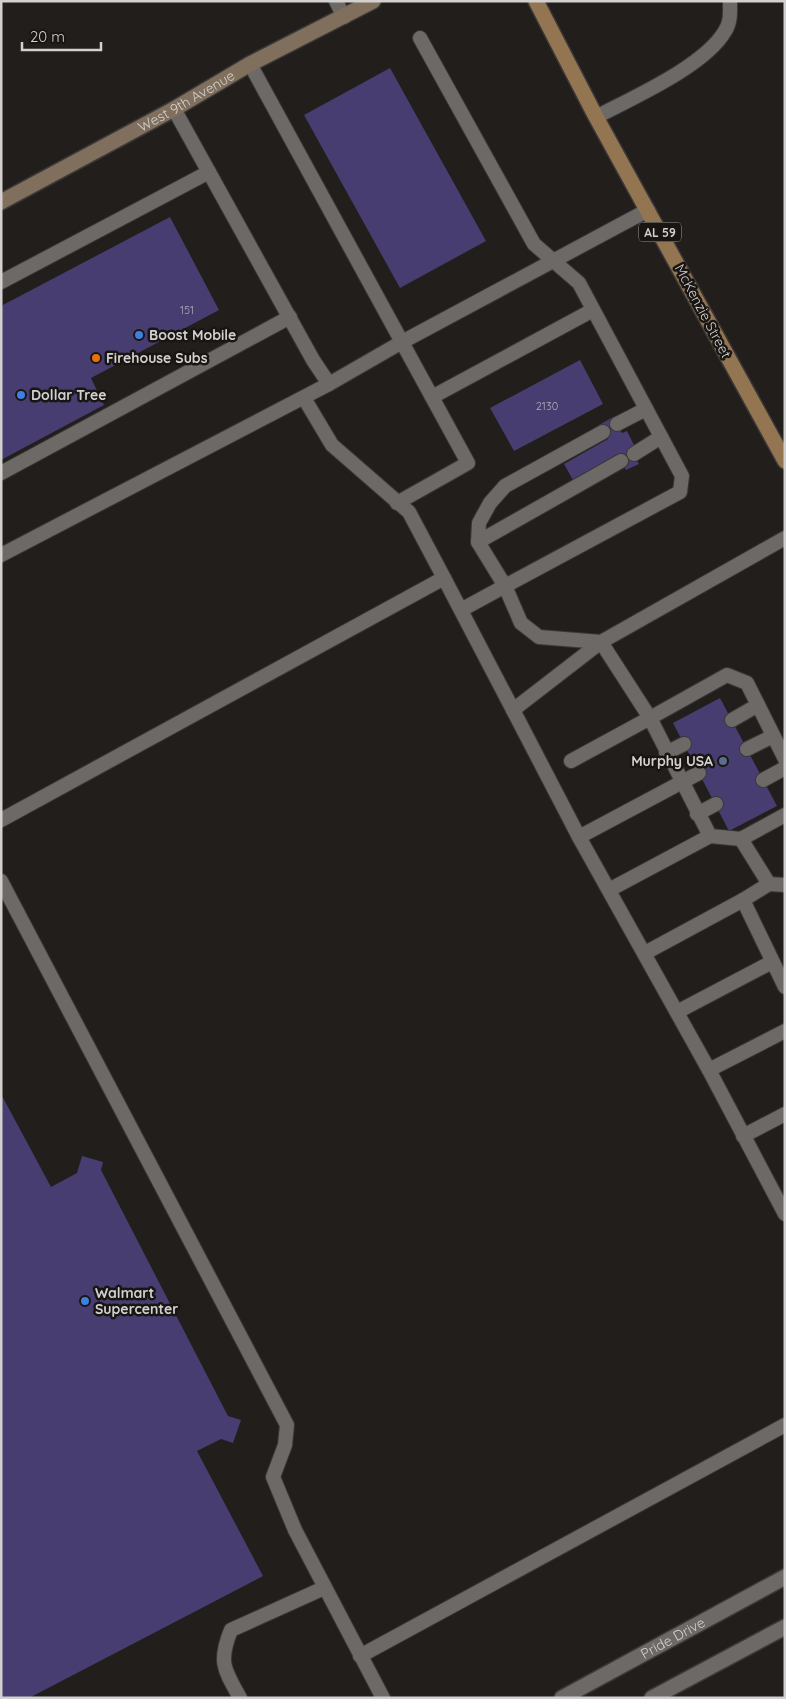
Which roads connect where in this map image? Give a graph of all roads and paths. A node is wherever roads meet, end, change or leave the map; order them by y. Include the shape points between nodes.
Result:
1 (336, 1) edge
2 (374, 1) edge
3 (536, 1) edge
4 (730, 1) edge
5 (344, 17) junction
6 (420, 38) dead end
7 (250, 64) junction
8 (174, 109) junction
9 (596, 117) junction
10 (209, 172) junction
11 (1, 202) edge
12 (648, 210) junction
13 (556, 261) junction
14 (1, 282) edge
15 (593, 310) junction
16 (290, 317) junction
17 (402, 342) junction
18 (329, 384) junction
19 (432, 397) junction
20 (304, 398) junction
21 (646, 409) junction
22 (617, 424) dead end
23 (603, 432) dead end
24 (662, 438) junction
25 (785, 461) edge
26 (1, 473) edge
27 (397, 503) junction
28 (785, 538) edge
29 (478, 542) junction
30 (1, 555) edge
31 (444, 578) junction
32 (505, 586) junction
33 (461, 610) junction
34 (601, 642) junction
35 (758, 705) junction
36 (513, 710) junction
37 (650, 718) junction
38 (732, 720) dead end
39 (773, 736) junction
40 (684, 744) dead end
41 (747, 749) dead end
42 (666, 753) junction
43 (785, 759) edge
44 (571, 761) dead end
45 (785, 768) edge
46 (699, 773) dead end
47 (763, 780) dead end
48 (681, 782) junction
49 (716, 804) dead end
50 (698, 814) junction
51 (785, 814) edge
52 (1, 820) edge
53 (710, 836) junction
54 (579, 837) junction
55 (741, 839) junction
56 (1, 881) edge
57 (769, 884) junction
58 (785, 885) edge
59 (609, 890) junction
60 (743, 900) junction
61 (645, 953) junction
62 (772, 962) junction
63 (785, 986) edge
64 (677, 1012) junction
65 (785, 1031) edge
66 (709, 1070) junction
67 (785, 1114) edge
68 (743, 1136) junction
69 (785, 1214) edge
70 (785, 1425) edge
71 (785, 1577) edge
72 (324, 1588) junction
73 (785, 1627) edge
74 (360, 1656) junction
75 (240, 1698) edge
76 (383, 1698) edge
77 (562, 1698) edge
78 (652, 1698) edge

1 - 5 lane
2 - 5 street, West 9th Avenue
3 - 9 main road, McKenzie Street / AL 59
4 - 9 lane via 731,17 725,32 710,49 686,68
5 - 7 street, West 9th Avenue
6 - 13 lane via 534,244
7 - 8 street, West 9th Avenue
7 - 17 lane
8 - 10 lane
8 - 11 street, West 9th Avenue
9 - 12 main road, McKenzie Street / AL 59
10 - 14 lane
10 - 16 lane
12 - 13 lane
12 - 25 main road, McKenzie Street / AL 59
13 - 15 lane via 579,283
13 - 17 lane
15 - 19 lane
15 - 21 lane
16 - 18 lane
16 - 26 lane
17 - 18 lane
17 - 19 lane
18 - 20 lane
19 - 27 lane via 468,463
20 - 27 lane via 332,445
20 - 30 lane
21 - 22 lane
21 - 24 lane
23 - 29 lane via 505,486 479,523
24 - 29 lane
24 - 32 lane via 682,476 680,492
27 - 31 lane via 409,512
28 - 34 lane
29 - 32 lane
31 - 33 lane
31 - 52 lane
32 - 33 lane
32 - 34 lane via 521,623 539,636
33 - 36 lane
34 - 36 lane
34 - 37 lane
35 - 37 lane via 747,683 727,675
35 - 38 lane
35 - 39 lane
36 - 54 lane
37 - 42 lane
37 - 44 lane
39 - 41 lane
39 - 43 lane
40 - 42 lane
42 - 48 lane
45 - 47 lane
46 - 48 lane
48 - 50 lane
48 - 54 lane
49 - 50 lane
50 - 53 lane
51 - 55 lane
53 - 55 lane
53 - 59 lane
54 - 59 lane
55 - 57 lane
56 - 72 lane via 287,1425 285,1445 273,1477
57 - 58 lane
57 - 60 lane
59 - 61 lane
60 - 61 lane
60 - 62 lane
61 - 64 lane
62 - 63 lane
62 - 64 lane
64 - 66 lane
65 - 66 lane
66 - 68 lane
67 - 68 lane
68 - 69 lane
70 - 74 lane
71 - 77 street, Pride Drive
72 - 74 lane
72 - 75 lane via 231,1630 223,1650 226,1672
73 - 78 street
74 - 76 lane

